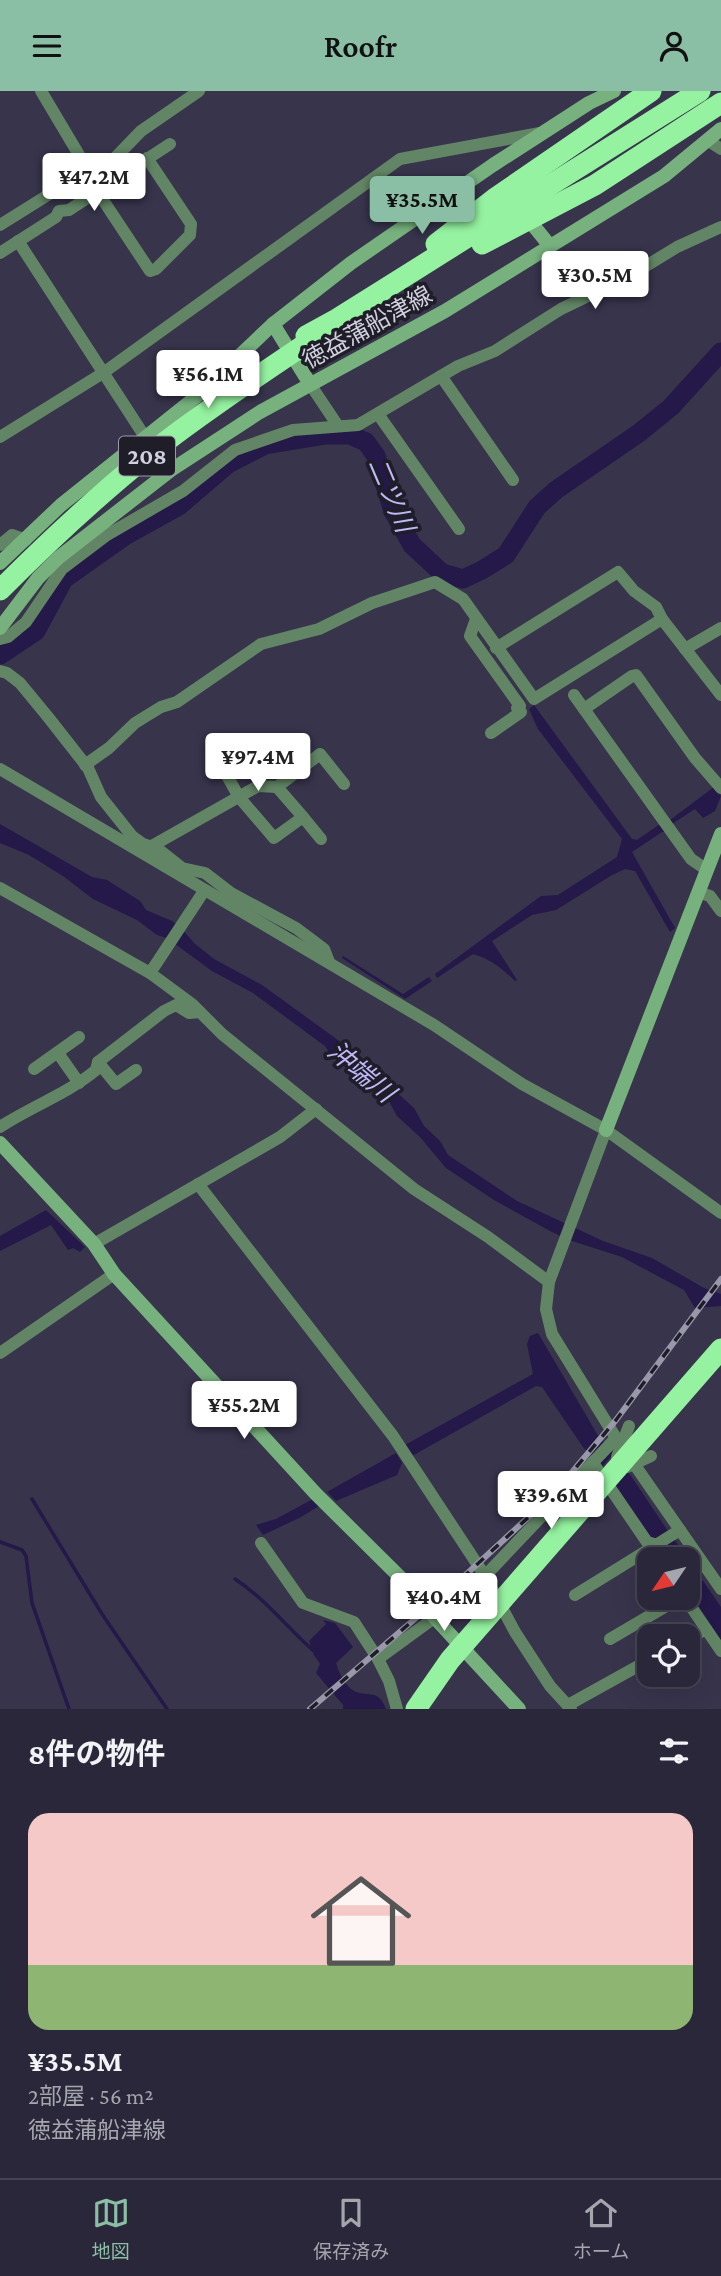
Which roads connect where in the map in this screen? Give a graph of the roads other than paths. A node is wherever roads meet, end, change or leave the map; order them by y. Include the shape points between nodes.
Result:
1 (41, 91) edge
2 (199, 91) edge
3 (614, 91) edge
4 (651, 91) edge
5 (700, 91) edge
6 (721, 103) edge
7 (721, 129) edge
8 (543, 133) junction
9 (707, 140) junction
10 (170, 143) dead end
11 (472, 147) junction
12 (721, 149) edge
13 (148, 158) junction
14 (493, 165) junction
15 (88, 170) junction
16 (504, 181) dead end
17 (97, 191) junction
18 (0, 225) edge
19 (533, 225) dead end
20 (721, 227) edge
21 (18, 241) junction
22 (550, 246) junction
23 (0, 253) edge
24 (337, 319) junction
25 (272, 324) junction
26 (308, 339) junction
27 (103, 373) junction
28 (441, 376) junction
29 (310, 384) junction
30 (378, 414) junction
31 (338, 426) junction
32 (0, 437) edge
33 (145, 437) junction
34 (171, 470) junction
35 (513, 480) dead end
36 (183, 491) junction
37 (459, 529) dead end
38 (26, 540) junction
39 (0, 545) edge
40 (0, 563) edge
41 (0, 582) edge
42 (0, 590) edge
43 (476, 619) junction
44 (662, 619) junction
45 (0, 628) edge
46 (721, 628) edge
47 (0, 639) edge
48 (496, 648) junction
49 (685, 649) junction
50 (0, 671) edge
51 (574, 695) dead end
52 (721, 695) edge
53 (584, 709) junction
54 (491, 733) dead end
55 (216, 756) dead end
56 (85, 765) junction
57 (0, 769) edge
58 (344, 784) dead end
59 (277, 787) junction
60 (721, 788) edge
61 (239, 797) junction
62 (303, 817) junction
63 (721, 834) edge
64 (321, 839) dead end
65 (149, 847) junction
66 (707, 870) junction
67 (0, 888) edge
68 (698, 891) junction
69 (202, 894) junction
70 (721, 911) edge
71 (329, 962) junction
72 (152, 969) junction
73 (200, 1012) junction
74 (79, 1037) dead end
75 (58, 1053) junction
76 (98, 1062) junction
77 (34, 1069) dead end
78 (136, 1070) dead end
79 (79, 1083) junction
80 (316, 1109) junction
81 (0, 1127) edge
82 (605, 1134) junction
83 (0, 1143) edge
84 (198, 1184) junction
85 (721, 1213) edge
86 (94, 1244) junction
87 (114, 1274) junction
88 (549, 1282) junction
89 (721, 1349) edge
90 (0, 1353) edge
91 (629, 1426) dead end
92 (613, 1441) junction
93 (651, 1456) dead end
94 (593, 1463) junction
95 (621, 1463) junction
96 (680, 1530) junction
97 (261, 1543) dead end
98 (658, 1545) junction
99 (485, 1576) junction
100 (721, 1589) edge
101 (575, 1595) dead end
102 (660, 1610) edge
103 (693, 1610) edge
104 (435, 1618) junction
105 (706, 1629) junction
106 (700, 1632) edge
107 (610, 1639) dead end
108 (721, 1651) edge
109 (379, 1660) junction
110 (637, 1667) edge
111 (570, 1707) edge
112 (397, 1709) edge
113 (416, 1709) edge
114 (519, 1709) edge

1 - 15 street
2 - 15 street via 141,131 113,160
3 - 8 main road, 徳益蒲船津線
4 - 24 highway via 494,199
5 - 24 highway, 208
6 - 24 highway via 595,185
7 - 9 main road, 徳益蒲船津線
8 - 11 street
8 - 14 main road, 徳益蒲船津線
9 - 12 street
9 - 22 main road, 徳益蒲船津線 via 664,176
10 - 13 street
11 - 14 street
11 - 27 street via 400,159
13 - 17 street
13 - 17 street via 191,224 190,235 156,269 150,271
14 - 16 main road
14 - 25 main road, 徳益蒲船津線
15 - 18 street
17 - 21 street
19 - 22 main road
20 - 28 street
21 - 23 street
21 - 27 street
22 - 29 main road, 徳益蒲船津線 via 445,311
24 - 26 highway, 208
25 - 29 main road
25 - 33 main road, 徳益蒲船津線 via 197,397
26 - 41 highway, 208, bridge via 231,387 135,459 88,497
26 - 42 highway, 208, bridge via 148,455 92,501
27 - 32 street
27 - 33 street
28 - 30 street
28 - 35 street
29 - 31 street
29 - 34 main road, 徳益蒲船津線
30 - 31 street via 358,425
30 - 37 street
31 - 36 street via 293,430 235,450
33 - 34 main road
33 - 38 main road, 徳益蒲船津線 via 61,505
34 - 36 street
34 - 45 main road, 徳益蒲船津線 via 58,558
36 - 47 street via 107,535 62,569 26,622
38 - 39 street via 12,535
38 - 40 main road, 徳益蒲船津線
43 - 48 street
43 - 54 street via 470,636 521,712
43 - 56 street via 463,599 435,582 372,603 319,629 261,645 177,702 135,723
44 - 48 street via 656,607 618,572
44 - 48 street via 534,699
44 - 49 street
46 - 49 street
49 - 52 street
50 - 56 street via 20,683
51 - 53 street
53 - 60 street via 636,675
53 - 66 street via 694,862
55 - 61 street
56 - 65 street via 101,797 132,836
57 - 69 street
58 - 59 street via 320,754
59 - 61 street via 258,786
59 - 62 street
61 - 62 street via 274,838
61 - 65 street
62 - 64 street
63 - 66 main road
65 - 71 street via 181,868 205,873 231,893 296,928 324,949
66 - 68 main road
67 - 72 street
68 - 70 street via 710,896
68 - 82 main road
69 - 71 street
69 - 72 street
71 - 82 street
72 - 73 street
73 - 76 street via 189,1013 176,1005
73 - 80 street
74 - 75 street
75 - 77 street
75 - 79 street
76 - 78 street via 116,1084
76 - 79 street via 96,1070
79 - 81 street
80 - 84 street via 280,1137
80 - 88 street via 414,1189
82 - 85 street
82 - 88 street
83 - 86 main road
84 - 86 street
84 - 99 street via 393,1436
86 - 87 main road
87 - 90 street
87 - 104 main road
88 - 92 street via 546,1309 552,1334
89 - 95 highway, bridge
91 - 95 street, bridge via 617,1457
92 - 94 street
92 - 96 street
93 - 95 street, bridge via 627,1467
94 - 98 street via 647,1542
94 - 99 street
95 - 113 highway, bridge via 450,1660
96 - 98 street
96 - 100 street
97 - 109 street via 303,1603 354,1622
98 - 101 street
99 - 104 street
99 - 111 street via 529,1654
102 - 107 street
103 - 105 street
104 - 109 street
104 - 114 main road
105 - 106 street
105 - 108 street
109 - 112 street
110 - 111 street

